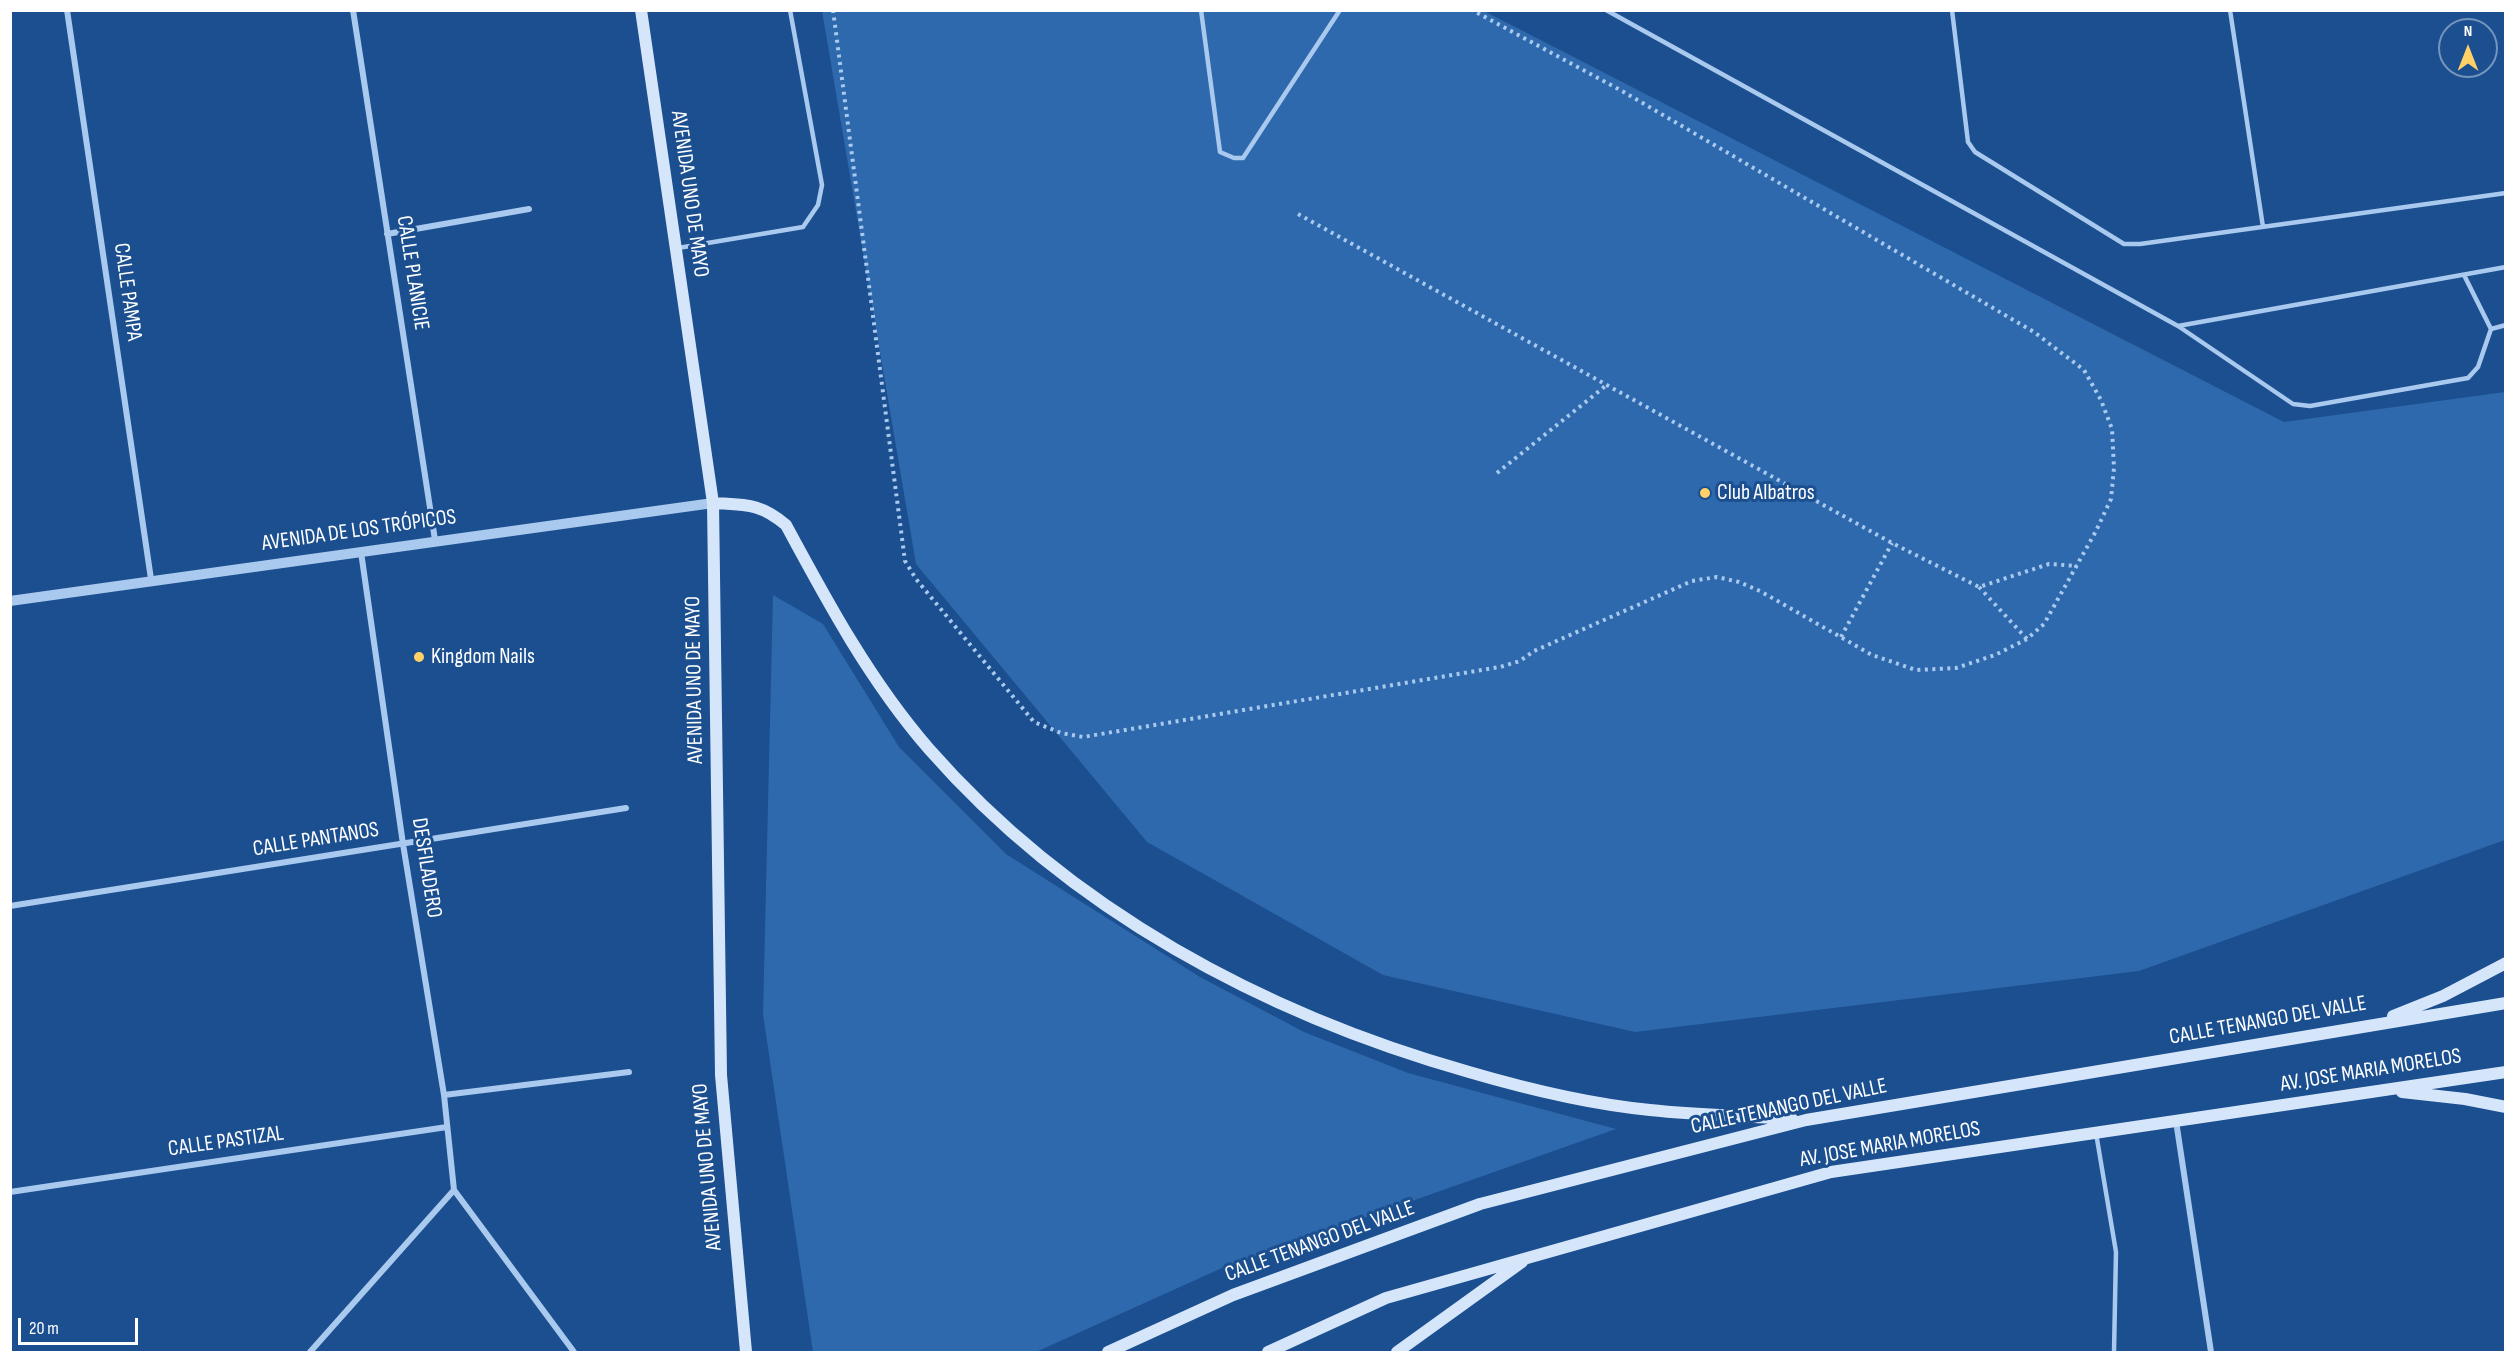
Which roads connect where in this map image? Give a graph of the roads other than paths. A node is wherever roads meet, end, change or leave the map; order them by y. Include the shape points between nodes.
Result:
1 (67, 10) edge
2 (353, 10) edge
3 (640, 10) edge
4 (790, 10) edge
5 (1201, 10) edge
6 (1340, 10) edge
7 (1606, 10) edge
8 (1952, 10) edge
9 (2230, 10) edge
10 (2505, 194) edge
11 (529, 208) dead end
12 (2263, 227) junction
13 (387, 234) junction
14 (676, 249) junction
15 (2505, 267) edge
16 (2464, 275) junction
17 (2505, 325) edge
18 (2178, 326) junction
19 (2491, 329) junction
20 (713, 503) junction
21 (435, 540) junction
22 (361, 552) junction
23 (151, 579) junction
24 (10, 601) edge
25 (626, 808) dead end
26 (403, 844) junction
27 (10, 906) edge
28 (2505, 963) edge
29 (2505, 1003) edge
30 (2374, 1024) junction
31 (629, 1072) dead end
32 (2505, 1072) edge
33 (2385, 1090) junction
34 (444, 1095) junction
35 (2505, 1107) edge
36 (1806, 1119) junction
37 (2176, 1122) junction
38 (447, 1127) junction
39 (2096, 1133) junction
40 (454, 1190) junction
41 (10, 1192) edge
42 (1529, 1257) junction
43 (310, 1353) edge
44 (574, 1353) edge
45 (746, 1353) edge
46 (1108, 1353) edge
47 (1268, 1353) edge
48 (1397, 1353) edge
49 (2114, 1353) edge
50 (2211, 1353) edge

1 - 23 street, CALLE PAMPA
2 - 13 street, CALLE PLANICIE
3 - 14 main road, AVENIDA UNO DE MAYO
4 - 14 lane via 822,185 818,205 803,227
5 - 6 lane via 1220,152 1243,158
7 - 18 lane
8 - 12 lane via 1968,142 1982,158 2124,244
9 - 12 lane
10 - 12 lane
11 - 13 street
13 - 21 street, CALLE PLANICIE
14 - 20 main road, AVENIDA UNO DE MAYO
15 - 16 lane
16 - 18 lane
16 - 19 lane
17 - 19 lane
18 - 19 lane via 2294,404 2310,406 2468,378 2478,367
20 - 21 street, AVENIDA DE LOS TRÓPICOS
20 - 36 main road via 751,505 770,511 786,525 858,654 928,747 968,790 1055,870 1154,937 1281,1004 1358,1036 1507,1083 1650,1110
20 - 45 main road, AVENIDA UNO DE MAYO via 721,1075
21 - 22 street, AVENIDA DE LOS TRÓPICOS
22 - 23 street, AVENIDA DE LOS TRÓPICOS
22 - 26 street, DESFILADERO
23 - 24 street, AVENIDA DE LOS TRÓPICOS
25 - 26 street, CALLE PANTANOS
26 - 27 street, CALLE PANTANOS
26 - 34 street, DESFILADERO
28 - 30 main road via 2442,996
29 - 30 main road, CALLE TENANGO DEL VALLE
30 - 36 main road, CALLE TENANGO DEL VALLE
31 - 34 street
32 - 33 main road, AV. JOSE MARIA MORELOS
33 - 35 main road
33 - 37 main road, AV. JOSE MARIA MORELOS
34 - 38 street, DESFILADERO
36 - 46 main road, CALLE TENANGO DEL VALLE via 1480,1204 1233,1295
37 - 39 main road, AV. JOSE MARIA MORELOS
37 - 50 street
38 - 40 street, DESFILADERO
38 - 41 street, CALLE PASTIZAL
39 - 42 main road, AV. JOSE MARIA MORELOS via 1831,1172
39 - 49 lane via 2116,1252
40 - 43 street
40 - 44 street
42 - 47 main road, AV. JOSE MARIA MORELOS via 1386,1298
42 - 48 main road

